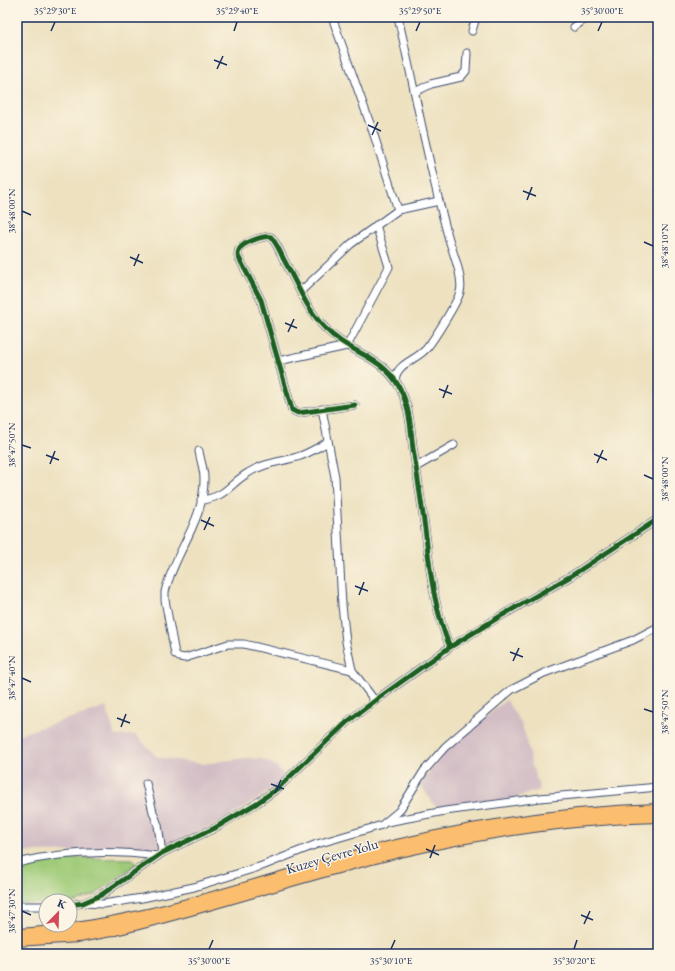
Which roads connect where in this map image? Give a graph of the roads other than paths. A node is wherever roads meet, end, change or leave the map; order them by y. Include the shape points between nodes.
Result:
1 (332, 17) edge
2 (398, 17) edge
3 (476, 17) edge
4 (588, 17) edge
5 (574, 27) dead end
6 (472, 30) dead end
7 (468, 53) dead end
8 (415, 92) junction
9 (439, 201) junction
10 (398, 210) junction
11 (376, 225) junction
12 (302, 291) junction
13 (347, 346) junction
14 (278, 361) junction
15 (395, 380) junction
16 (355, 404) dead end
17 (322, 409) junction
18 (328, 442) junction
19 (454, 445) dead end
20 (199, 451) dead end
21 (416, 467) junction
22 (201, 500) junction
23 (658, 519) edge
24 (658, 627) edge
25 (450, 647) junction
26 (352, 670) junction
27 (374, 700) junction
28 (146, 783) dead end
29 (658, 787) edge
30 (658, 809) edge
31 (658, 817) edge
32 (387, 822) junction
33 (160, 855) junction
34 (17, 862) edge
35 (83, 903) junction
36 (78, 904) edge
37 (17, 906) edge
38 (38, 906) edge
39 (17, 934) edge
40 (17, 941) edge

1 - 10 street via 374,132
2 - 8 street
3 - 6 street
4 - 5 street
7 - 8 street via 466,71 461,77 431,84
8 - 9 street
9 - 10 street
9 - 15 street via 461,281 460,292 426,349 401,366
10 - 11 street
11 - 12 street via 351,244
11 - 13 street via 389,267
12 - 13 street via 308,306 322,326
12 - 14 street via 271,237 266,236 240,248 238,256 258,291
13 - 14 street
13 - 15 street via 378,363
14 - 17 street via 292,410 298,412
15 - 21 street via 407,407
16 - 17 street
17 - 18 street
18 - 22 street via 303,455 254,469 225,492
18 - 26 street via 335,477 342,605
19 - 21 street
20 - 22 street via 204,478
21 - 25 street via 429,572 444,634
22 - 26 street via 190,534 165,592 175,654 185,658 228,644 244,644
23 - 25 street via 571,576
24 - 32 street via 633,640 544,674 511,690 445,747 422,775 403,806
25 - 27 street
26 - 27 street
27 - 33 street via 268,796 215,828
28 - 33 street via 158,825
29 - 32 street via 540,798
30 - 39 highway, Kuzey Çevre Yolu via 536,819 448,834 346,858 142,916 78,929
31 - 40 highway, Kuzey Çevre Yolu via 536,827 448,842 348,866 137,925 79,937
32 - 35 street via 194,887 103,904
33 - 34 street via 83,852
33 - 35 street via 101,895
35 - 36 street
37 - 38 street

